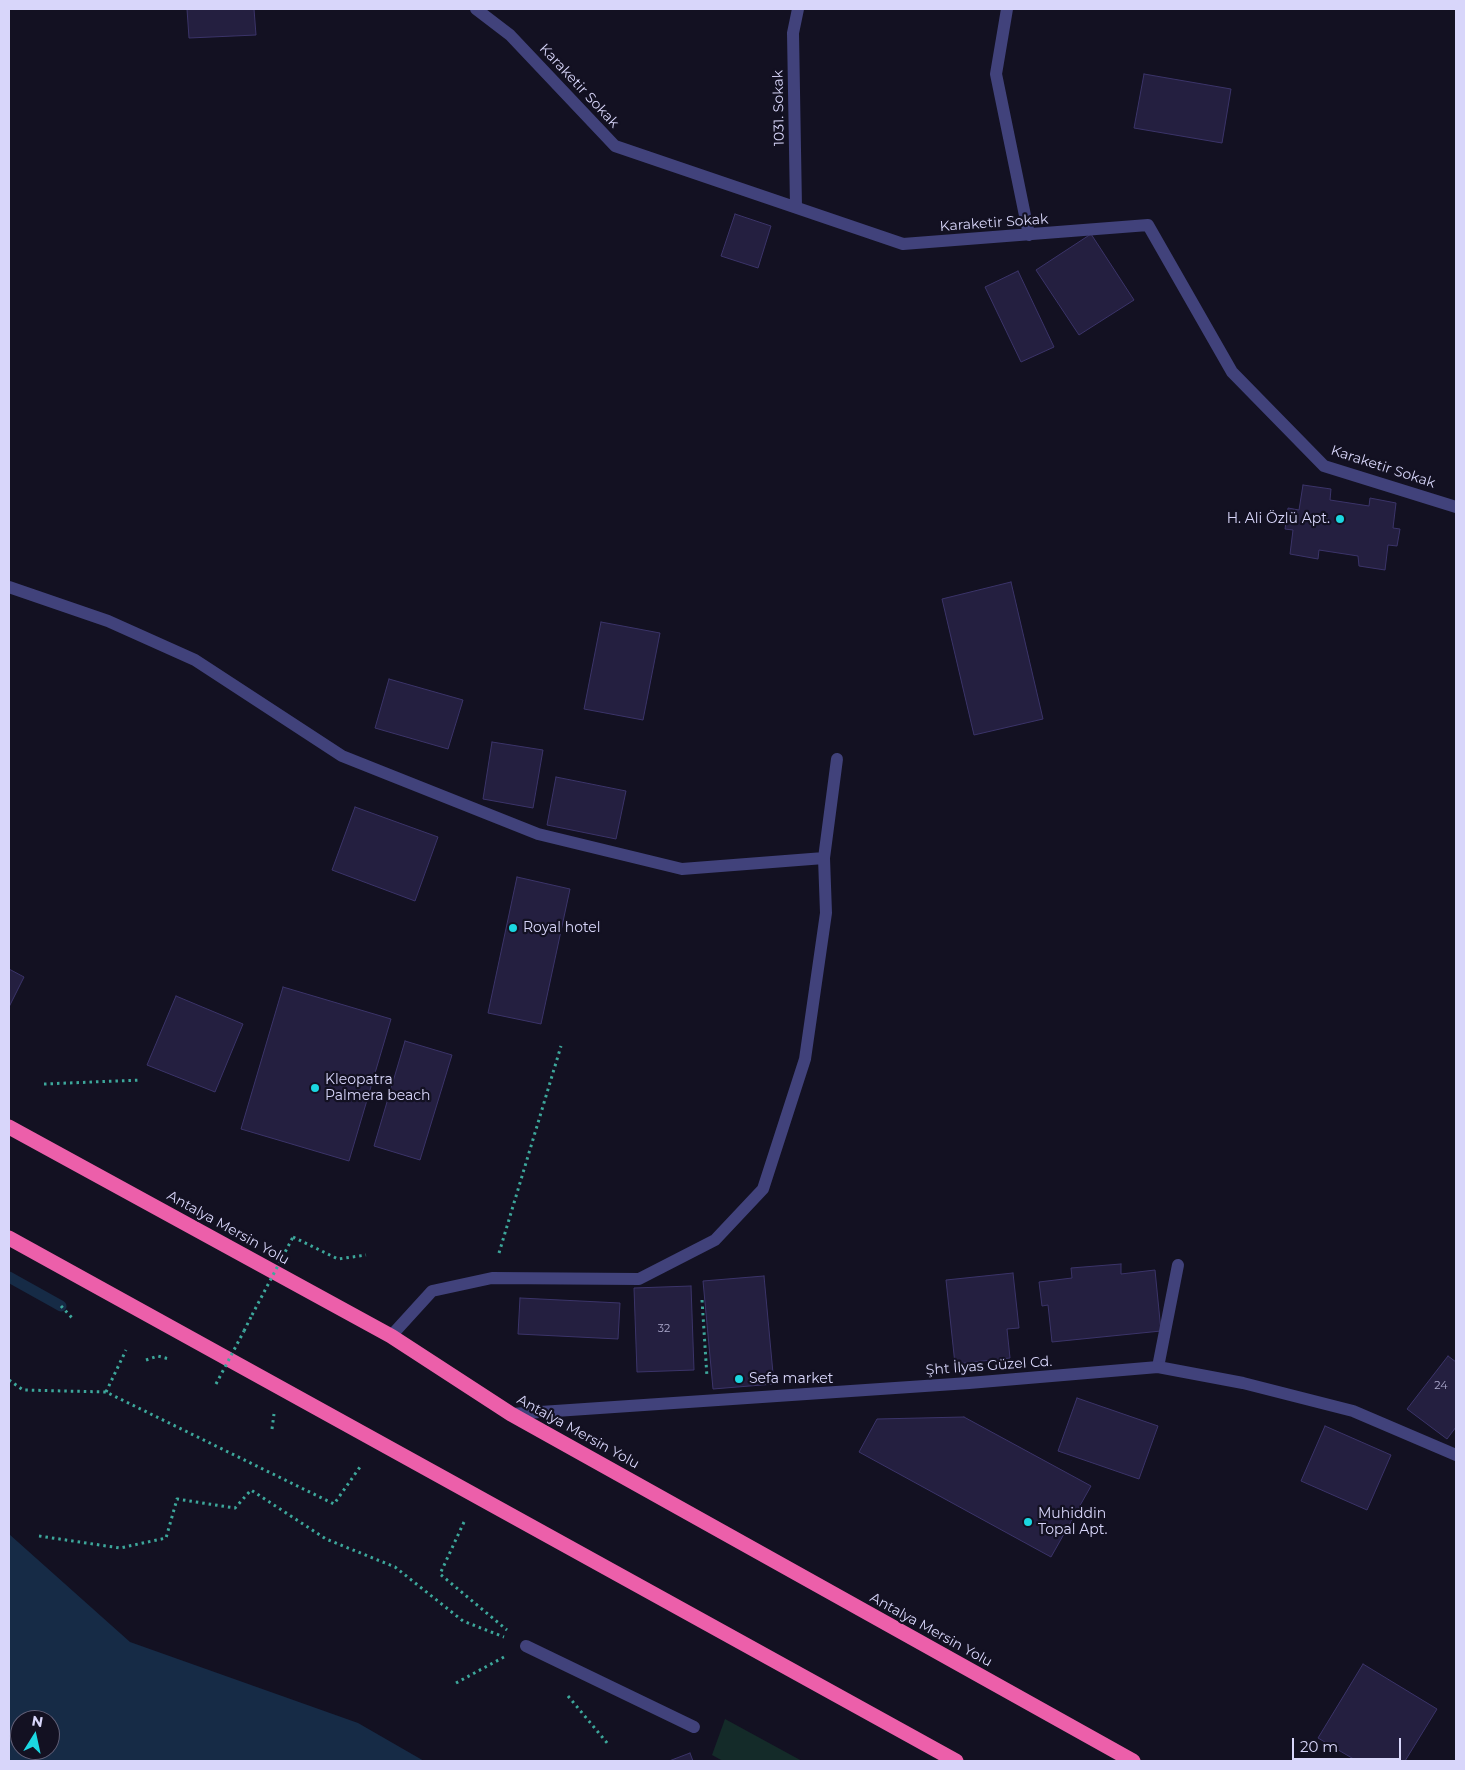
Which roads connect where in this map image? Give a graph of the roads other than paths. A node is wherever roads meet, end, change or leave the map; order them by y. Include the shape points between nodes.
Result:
1 (476, 9) edge
2 (798, 9) edge
3 (1007, 9) edge
4 (796, 207) junction
5 (1029, 235) junction
6 (1456, 506) edge
7 (9, 588) edge
8 (837, 759) dead end
9 (824, 858) junction
10 (9, 1128) edge
11 (9, 1238) edge
12 (1178, 1265) dead end
13 (391, 1336) junction
14 (1158, 1368) junction
15 (511, 1414) junction
16 (1456, 1455) edge
17 (526, 1646) road end
18 (694, 1727) dead end
19 (956, 1761) edge
20 (1133, 1761) edge

1 - 4 street, Karaketir Sokak via 510,35 616,146
2 - 4 street, 1031. Sokak via 793,33
3 - 5 street via 996,74
4 - 5 street, Karaketir Sokak via 903,244
5 - 6 street, Karaketir Sokak via 1148,225 1232,372 1324,466
7 - 9 street via 108,621 194,660 342,756 538,834 682,869
8 - 9 street
9 - 13 street via 826,913 805,1059 763,1189 715,1240 639,1279 492,1278 432,1291
10 - 13 highway, Antalya Mersin Yolu
11 - 19 highway
12 - 14 street
13 - 15 highway, Antalya Mersin Yolu
14 - 15 street, Şht İlyas Güzel Cd.
14 - 16 street, Şht İlyas Güzel Cd. via 1243,1383 1353,1411
15 - 20 highway, Antalya Mersin Yolu
17 - 18 street

